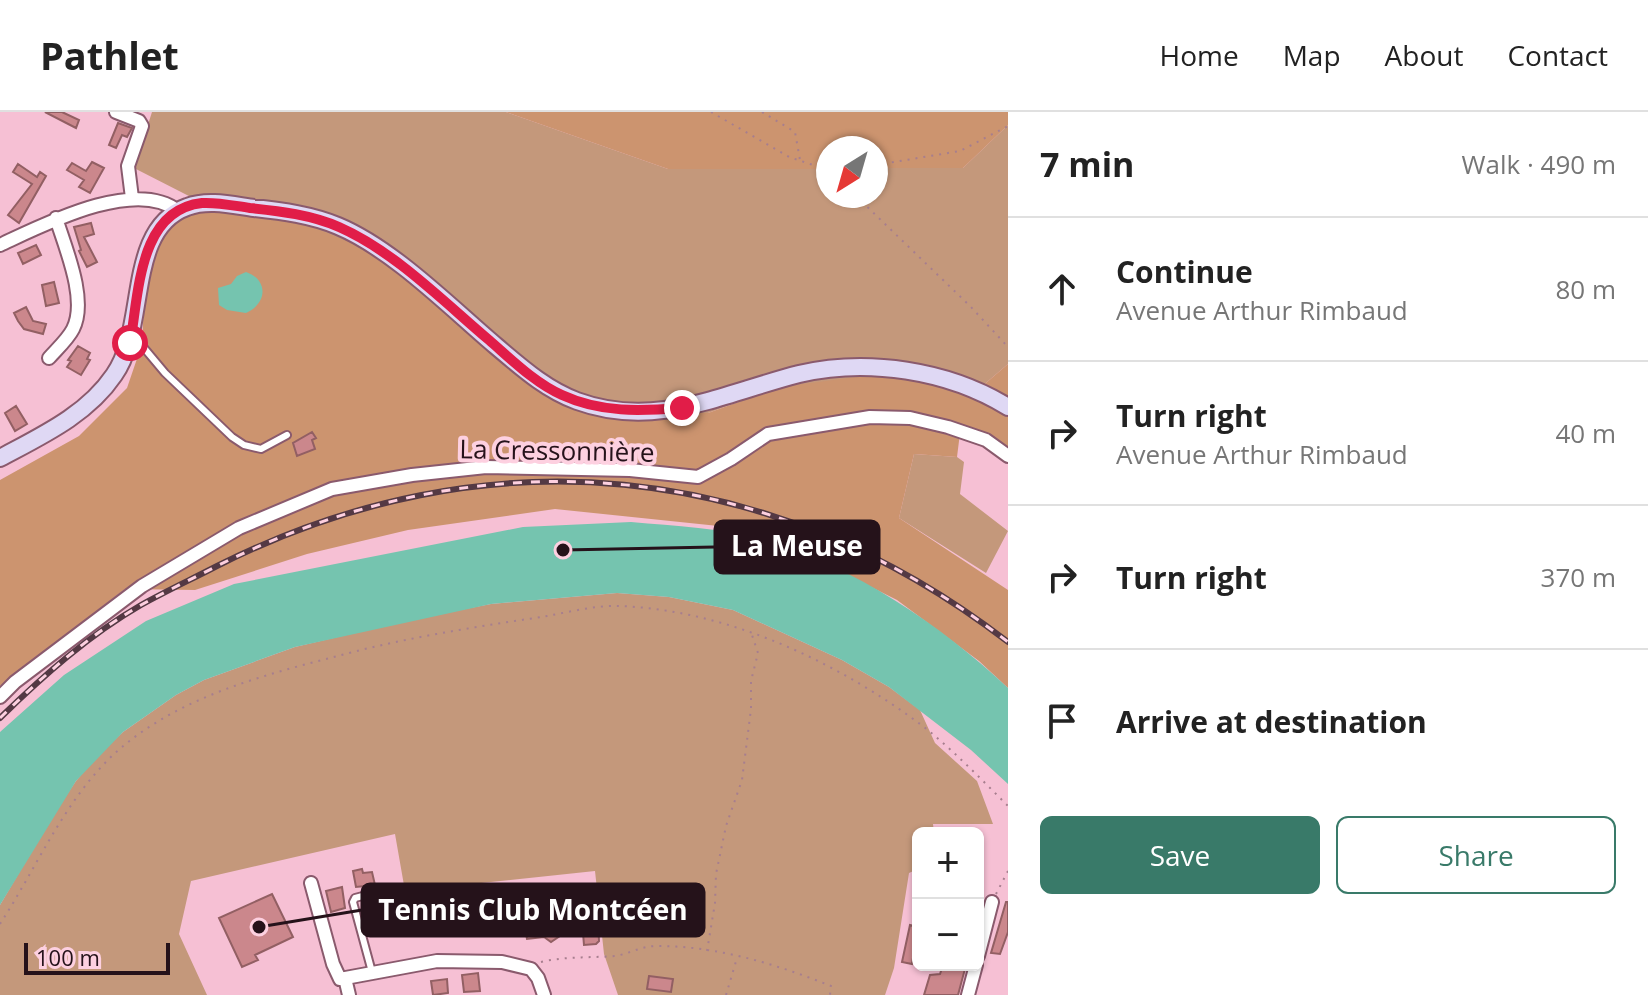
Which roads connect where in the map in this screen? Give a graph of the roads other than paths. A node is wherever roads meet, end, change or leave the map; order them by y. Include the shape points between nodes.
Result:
1 (116, 112) edge
2 (132, 198) junction
3 (178, 211) junction
4 (56, 218) junction
5 (0, 245) edge
6 (132, 333) junction
7 (49, 358) dead end
8 (1008, 407) edge
9 (287, 435) dead end
10 (1008, 456) edge
11 (0, 458) edge
12 (0, 697) edge
13 (311, 883) dead end
14 (374, 893) dead end
15 (992, 902) road end
16 (984, 933) edge
17 (974, 971) edge
18 (372, 973) junction
19 (345, 978) junction
20 (349, 995) edge
21 (544, 995) edge
22 (968, 995) edge

1 - 2 street via 142,126 128,166
2 - 3 street via 153,199
2 - 4 street
3 - 6 street via 166,219 147,249
3 - 8 street via 204,203 287,212 337,226 393,261 531,375 594,406 627,411 682,408 802,373 867,366 944,381
4 - 5 street
4 - 7 street via 78,312 73,329
6 - 9 lane via 165,373 244,445 261,449
6 - 11 street via 114,376 87,405
10 - 12 street, La Cressonnière via 986,440 948,427 910,418 870,417 768,434 698,477 486,467 332,489 239,528 142,586
13 - 19 street via 333,964 340,979
14 - 18 lane via 353,902
15 - 16 street
17 - 22 street
18 - 19 street
18 - 21 street via 437,961 502,962 531,969
19 - 20 street

